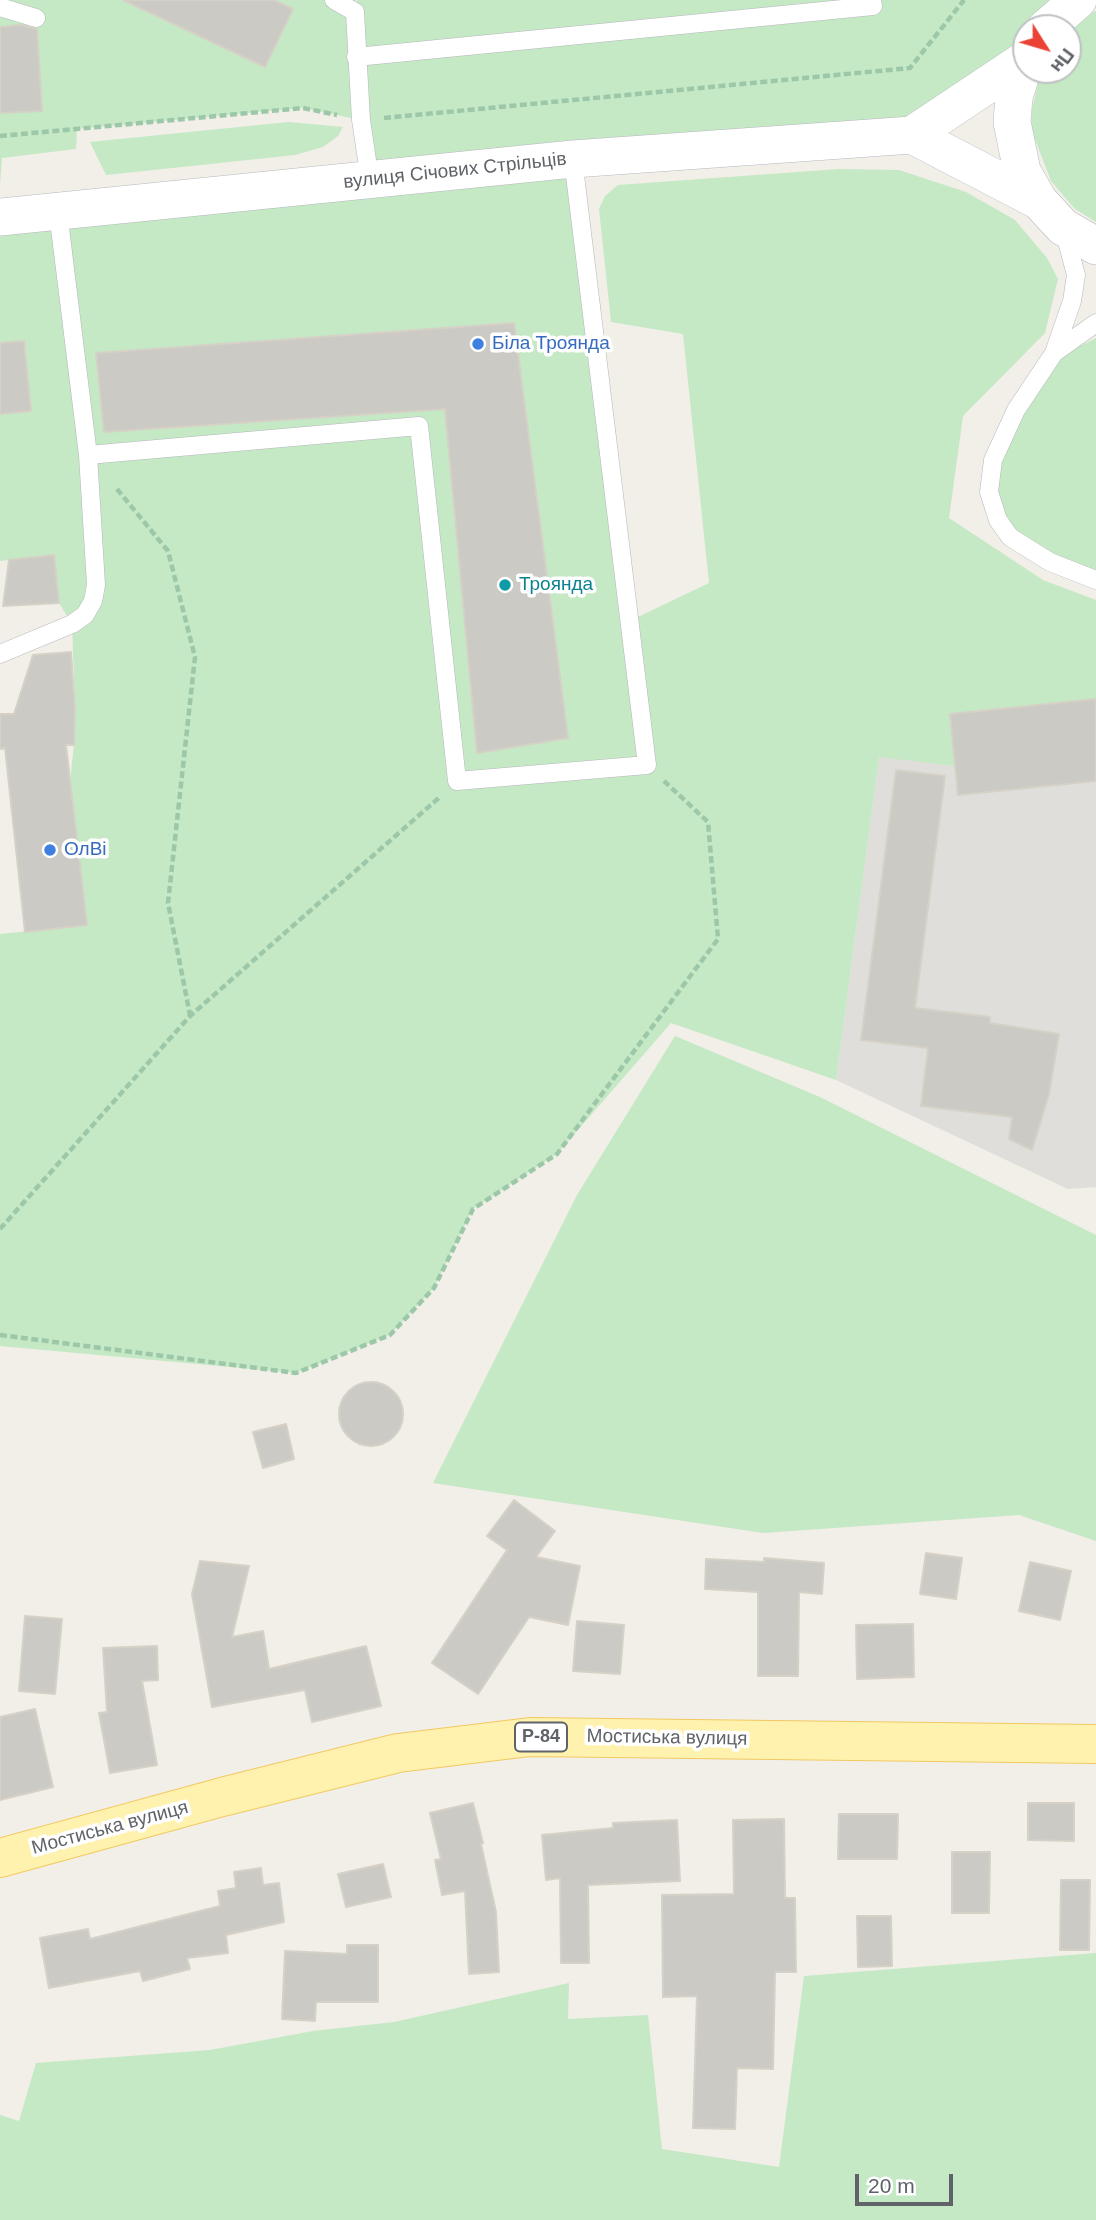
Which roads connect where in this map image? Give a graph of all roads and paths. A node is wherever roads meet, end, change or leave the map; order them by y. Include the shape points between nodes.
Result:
1 (334, 0) edge
2 (872, 0) edge
3 (964, 0) edge
4 (1078, 0) edge
5 (0, 6) edge
6 (356, 6) edge
7 (1062, 14) edge
8 (36, 18) dead end
9 (356, 57) junction
10 (1012, 68) edge
11 (1018, 84) edge
12 (361, 120) junction
13 (912, 135) junction
14 (0, 136) edge
15 (573, 159) junction
16 (370, 180) junction
17 (58, 212) junction
18 (1051, 214) junction
19 (0, 217) edge
20 (1096, 246) edge
21 (1096, 323) edge
22 (1054, 353) junction
23 (88, 455) junction
24 (1096, 580) edge
25 (0, 654) edge
26 (647, 765) junction
27 (457, 781) junction
28 (190, 1016) junction
29 (0, 1229) edge
30 (0, 1335) edge
31 (1096, 1744) edge
32 (0, 1858) edge

1 - 6 lane
2 - 9 lane via 873,6
3 - 12 path via 910,68
4 - 7 street
5 - 8 lane
6 - 9 lane
9 - 12 lane
10 - 13 street, вулиця Січових Стрільців
11 - 18 street, вулиця Січових Стрільців via 1012,122 1022,171
12 - 14 path via 303,108
12 - 16 lane
13 - 15 street, вулиця Січових Стрільців
13 - 18 street
15 - 16 street, вулиця Січових Стрільців
15 - 26 lane
16 - 17 street, вулиця Січових Стрільців
17 - 19 street, вулиця Січових Стрільців
17 - 23 lane
18 - 20 street
18 - 22 lane via 1076,275
21 - 22 lane
22 - 24 lane via 1014,414 993,460 989,492 998,520 1010,537 1050,562
23 - 25 lane via 96,586 90,609 79,620
23 - 27 lane via 419,426
23 - 28 path via 168,551 195,657 168,903
26 - 27 lane
26 - 30 path via 708,822 718,939 557,1154 472,1209 434,1288 390,1335 296,1373
27 - 28 path
28 - 29 path
31 - 32 main road, Мостиська вулиця / Р-84 via 530,1737 398,1753

